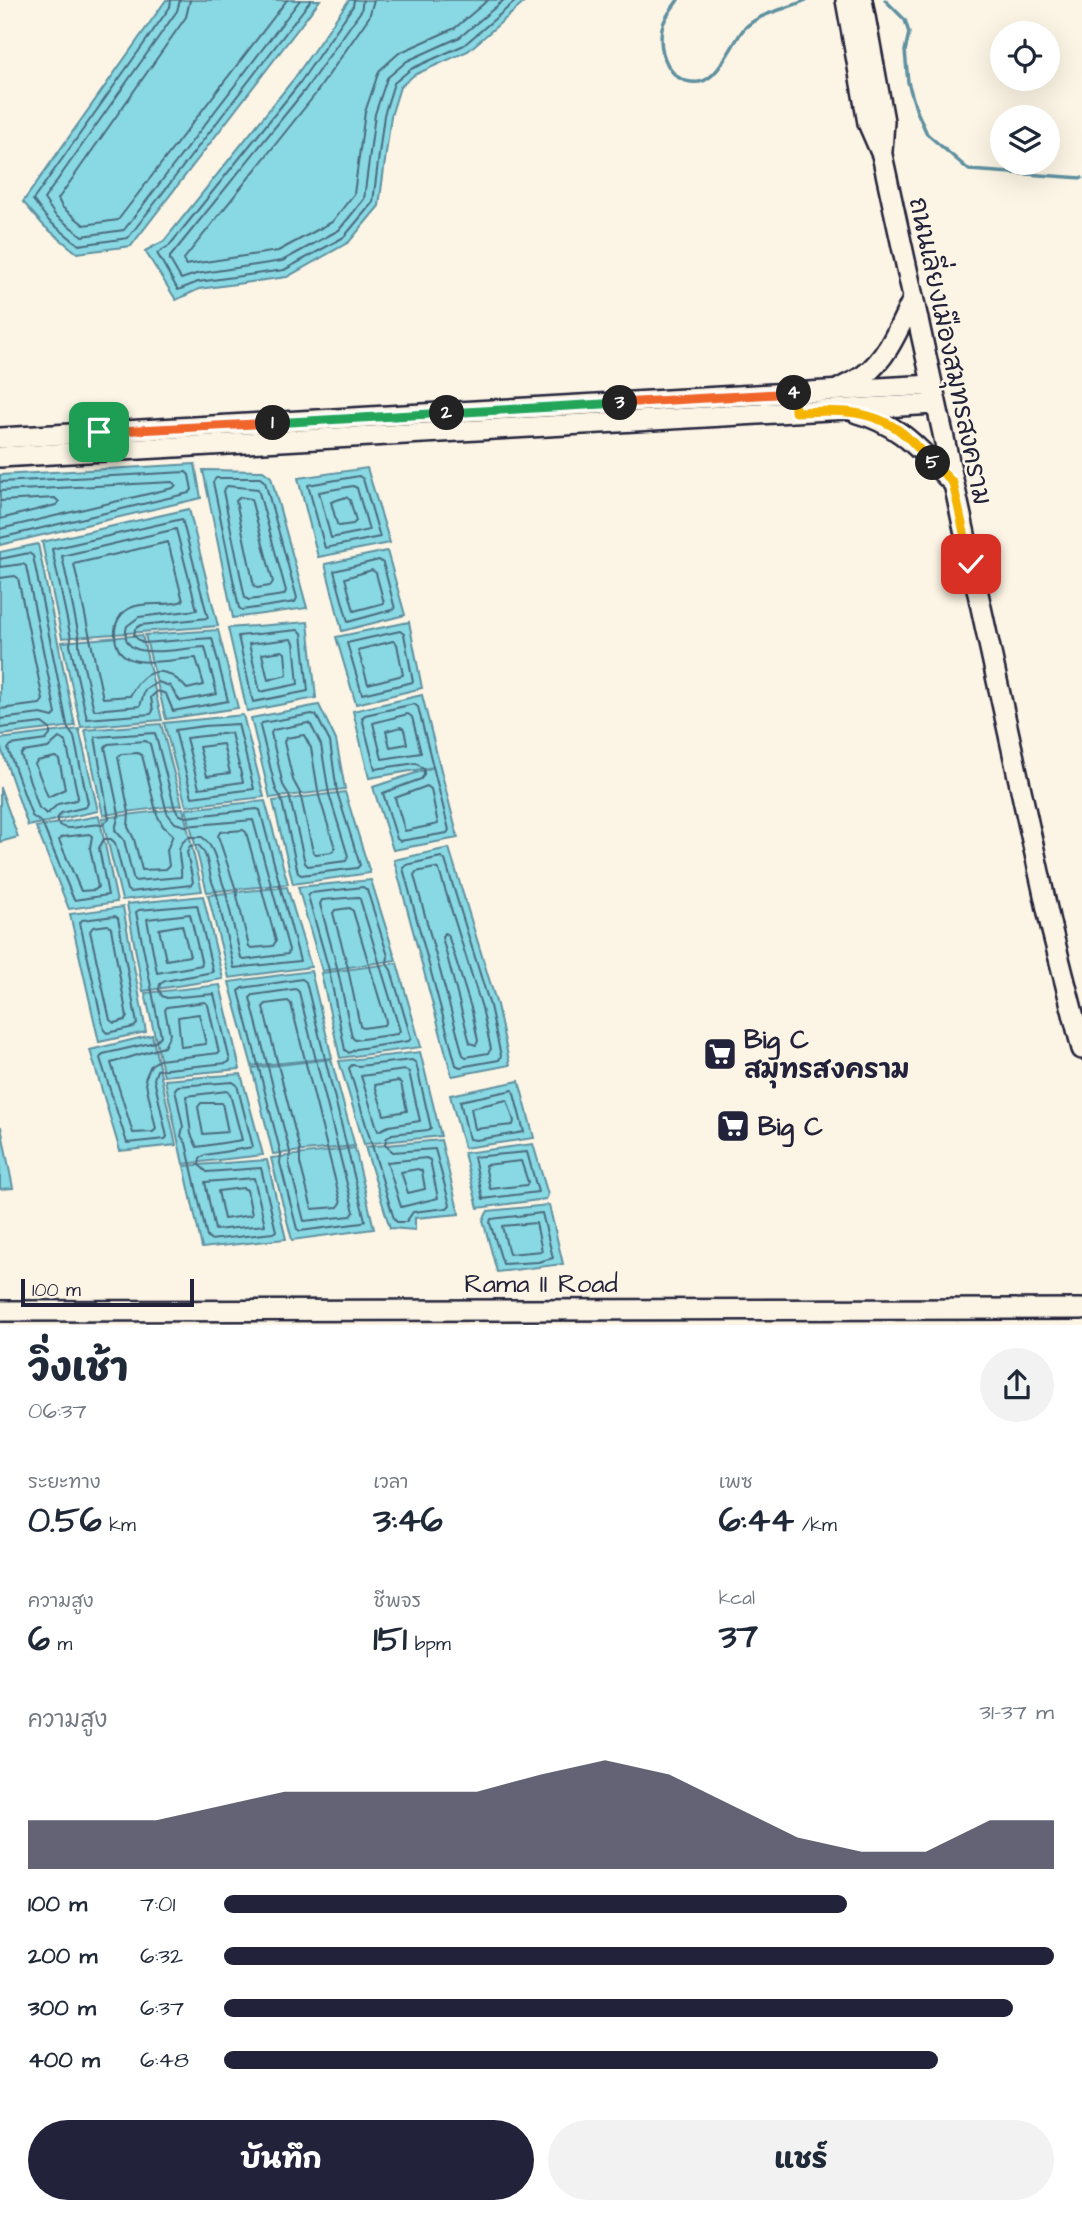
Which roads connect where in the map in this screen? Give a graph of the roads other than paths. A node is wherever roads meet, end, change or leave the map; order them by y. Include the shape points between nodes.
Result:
1 (855, 7) edge
2 (913, 299) junction
3 (934, 395) junction
4 (839, 400) junction
5 (795, 403) junction
6 (0, 438) edge
7 (0, 457) edge
8 (953, 483) junction
9 (1082, 1049) edge
10 (1082, 1309) edge
11 (0, 1311) edge

1 - 2 main road, ถนนเลี่ยงเมืองสมุทรสงคราม via 868,122 882,155
2 - 3 main road, ถนนเลี่ยงเมืองสมุทรสงคราม
2 - 4 main road via 889,345
3 - 4 main road
3 - 8 main road, ถนนเลี่ยงเมืองสมุทรสงคราม
4 - 5 main road
4 - 8 main road via 906,436
5 - 6 main road
5 - 7 main road
8 - 9 main road, ถนนเลี่ยงเมืองสมุทรสงคราม
10 - 11 main road, Rama II Road

